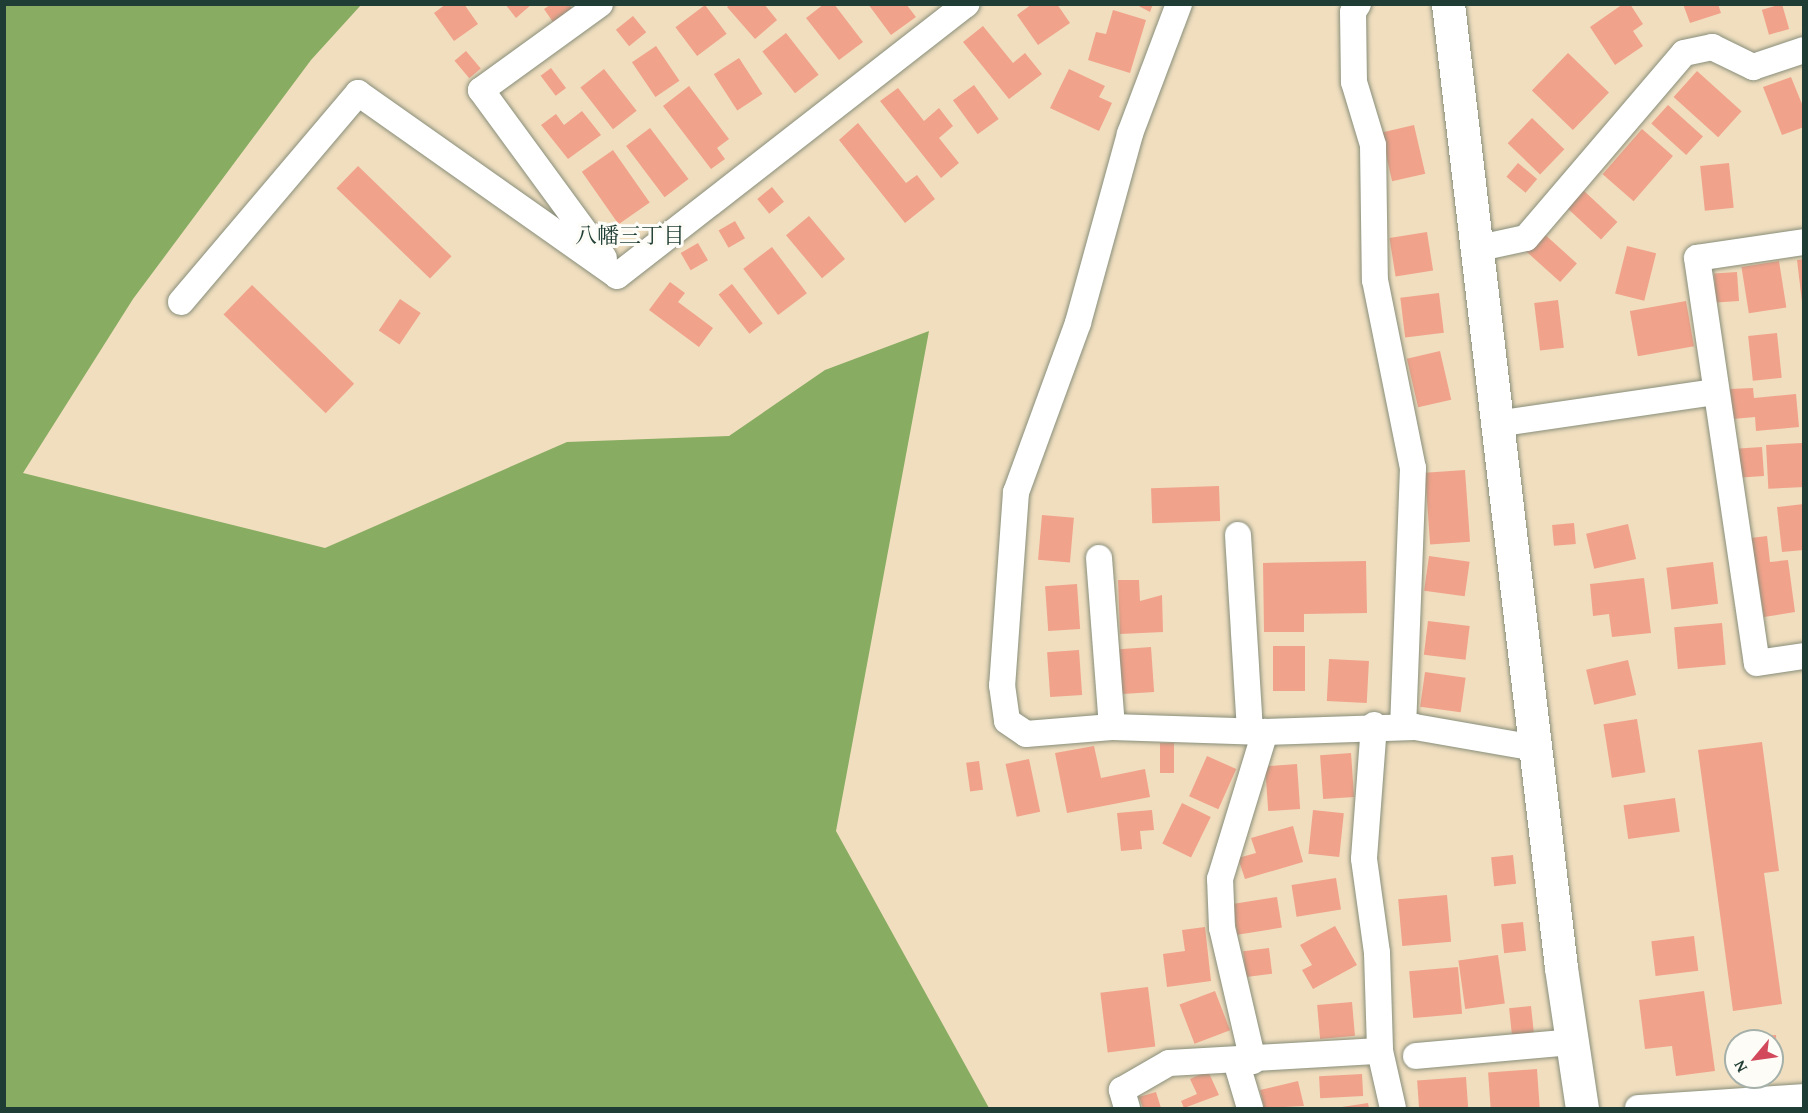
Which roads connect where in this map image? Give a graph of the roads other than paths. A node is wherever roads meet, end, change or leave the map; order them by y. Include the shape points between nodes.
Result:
1 (600, 4) edge
2 (1179, 4) edge
3 (1358, 4) edge
4 (1448, 4) edge
5 (957, 8) edge
6 (1803, 50) edge
7 (1803, 242) edge
8 (1475, 249) junction
9 (617, 276) junction
10 (181, 302) dead end
11 (1715, 392) junction
12 (1496, 424) junction
13 (1238, 535) dead end
14 (1099, 558) dead end
15 (1803, 656) edge
16 (1374, 725) junction
17 (1403, 726) junction
18 (1112, 727) junction
19 (1257, 731) junction
20 (1535, 748) junction
21 (1572, 1041) junction
22 (1380, 1052) junction
23 (1416, 1056) dead end
24 (1244, 1061) junction
25 (1803, 1098) edge
26 (1712, 1106) edge
27 (1126, 1108) edge
28 (1250, 1108) edge
29 (1393, 1108) edge
30 (1582, 1108) edge
31 (1638, 1108) edge

1 - 9 street via 481,90
2 - 18 street via 1130,134 1078,323 1016,492 1002,685 1007,721 1026,734
3 - 17 street via 1353,12 1354,82 1373,145 1375,280 1413,468
4 - 8 street
5 - 9 street
6 - 8 street via 1753,67 1712,46 1684,53 1526,238
7 - 11 street via 1697,258
8 - 12 street
9 - 10 street via 358,93
11 - 12 street
11 - 15 street via 1757,663
12 - 20 street
13 - 19 street
14 - 18 street
16 - 17 street
16 - 19 street
16 - 22 street via 1364,859 1377,953
17 - 20 street
18 - 19 street
19 - 24 street via 1220,879 1222,928
20 - 21 street
21 - 23 street
21 - 30 street
22 - 24 street
22 - 29 street
24 - 27 street via 1169,1064 1122,1090
24 - 28 street
25 - 26 street
26 - 31 street

